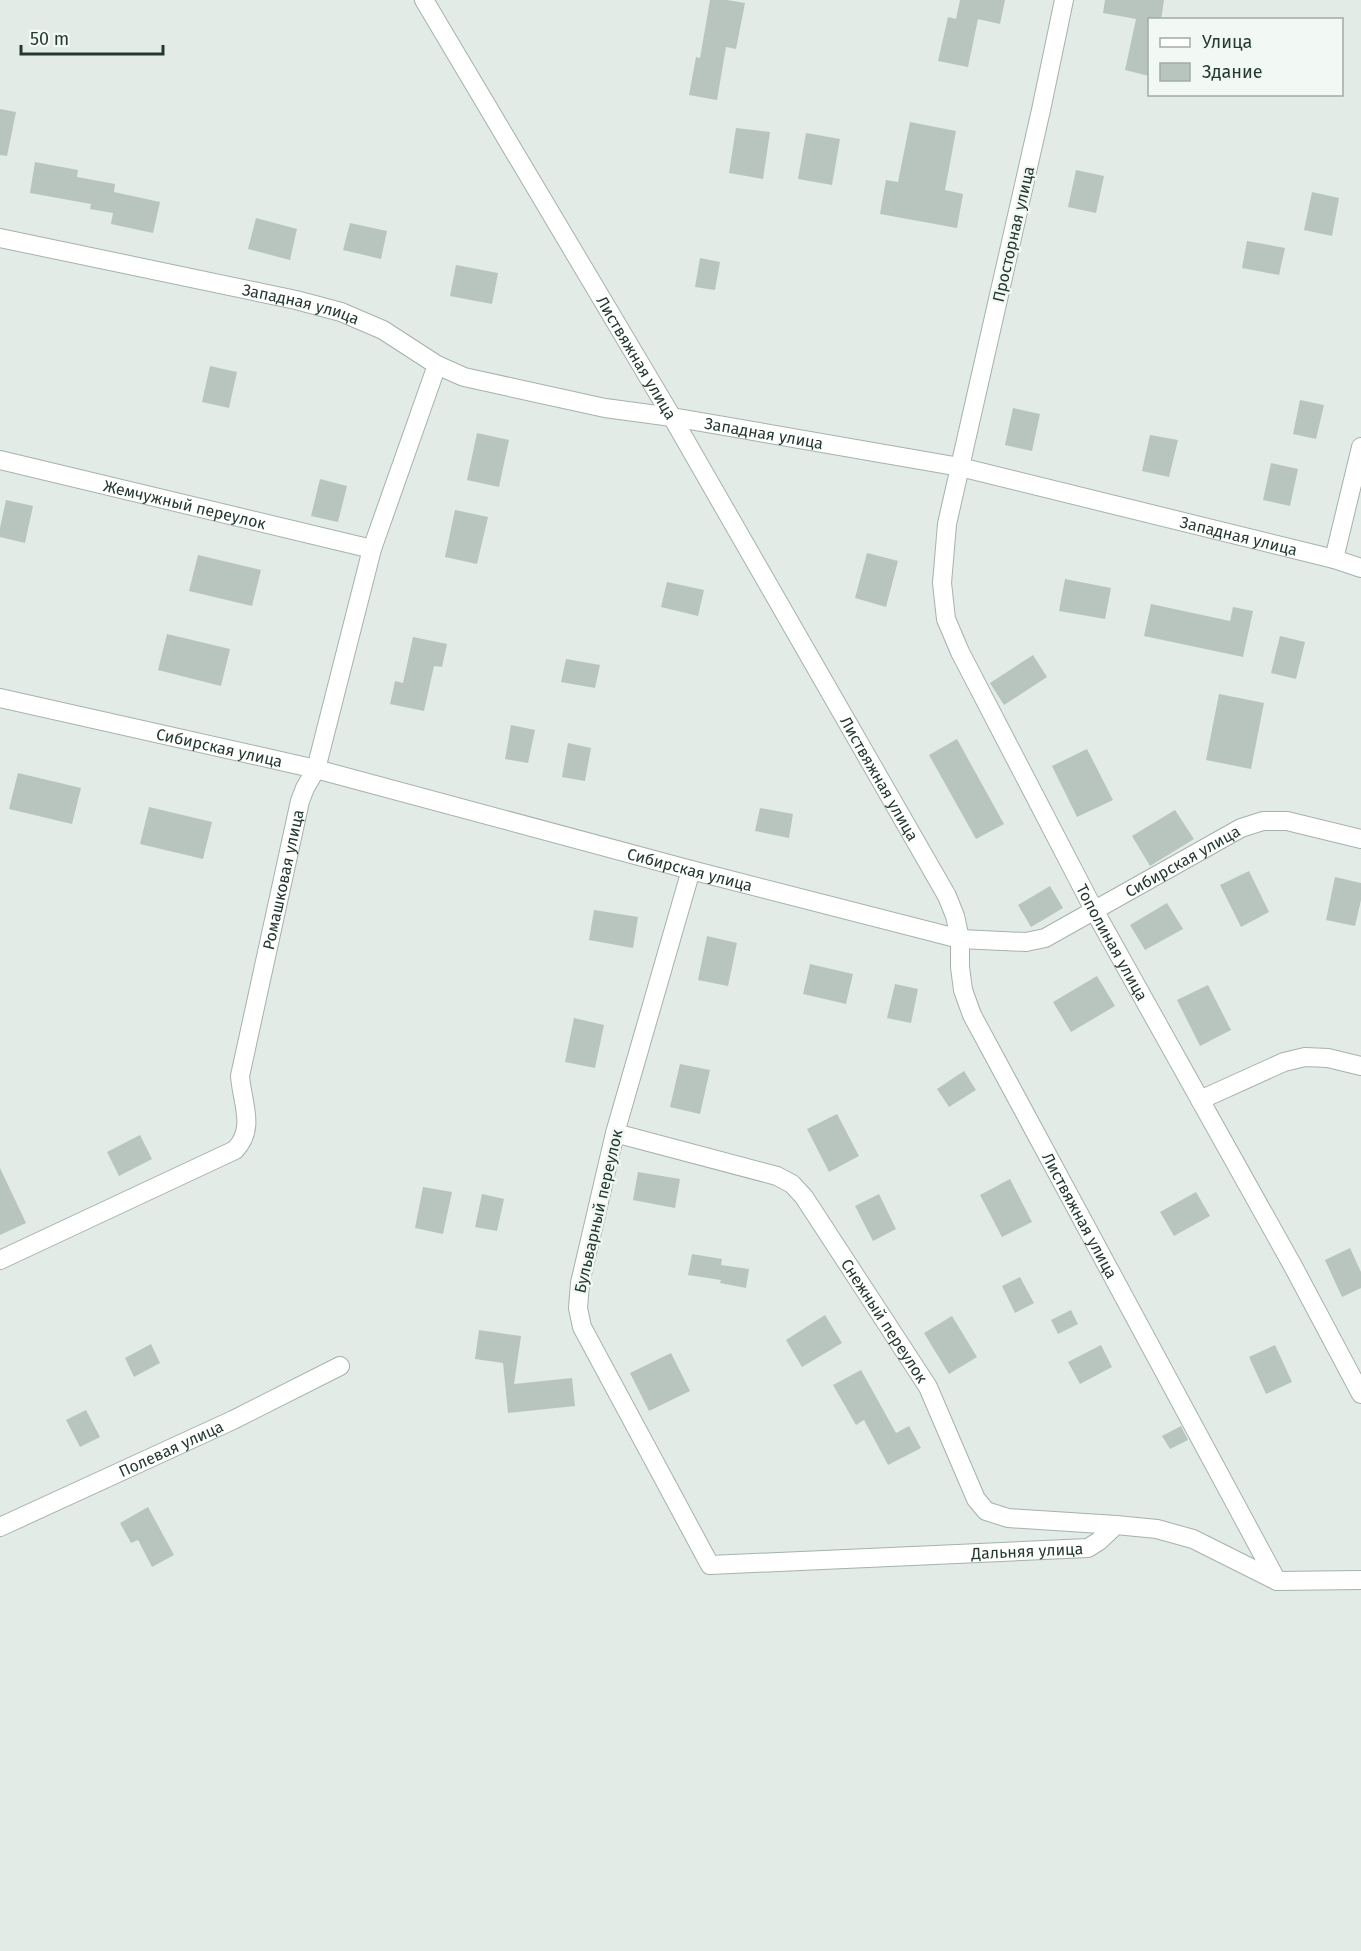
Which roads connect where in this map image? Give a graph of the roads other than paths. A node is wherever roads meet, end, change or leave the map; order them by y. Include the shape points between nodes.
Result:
1 (424, 0) edge
2 (1064, 0) edge
3 (0, 238) edge
4 (437, 365) junction
5 (672, 417) junction
6 (1361, 447) edge
7 (0, 460) edge
8 (960, 468) junction
9 (372, 549) junction
10 (1334, 559) junction
11 (1361, 568) edge
12 (0, 698) edge
13 (316, 769) junction
14 (1361, 838) edge
15 (691, 870) junction
16 (1094, 910) junction
17 (960, 939) junction
18 (1361, 1066) edge
19 (1200, 1100) junction
20 (615, 1133) junction
21 (0, 1260) edge
22 (340, 1366) dead end
23 (1361, 1394) edge
24 (1116, 1525) junction
25 (0, 1527) edge
26 (710, 1565) joint
27 (1361, 1580) edge
28 (1277, 1581) junction

1 - 5 street, Листвяжная улица
2 - 8 street, Просторная улица
3 - 4 street, Западная улица via 340,312 383,330
4 - 5 street, Западная улица via 464,376 605,408
4 - 9 street, Ромашковая улица
5 - 8 street, Западная улица
5 - 17 street, Листвяжная улица via 947,896
6 - 10 street
7 - 9 street, Жемчужный переулок
8 - 10 street, Западная улица
8 - 16 street, Тополиная улица via 944,556 946,619
9 - 13 street, Ромашковая улица
10 - 11 street, Западная улица
12 - 13 street, Сибирская улица
13 - 15 street, Сибирская улица
13 - 21 street, Ромашковая улица via 300,801 240,1076 248,1124 243,1141 235,1150
14 - 16 street, Сибирская улица via 1287,821 1263,821 1241,828
15 - 17 street, Сибирская улица
15 - 20 street, Бульварный переулок
16 - 17 street, Сибирская улица via 1045,938 1026,942
16 - 19 street, Тополиная улица
17 - 28 street, Листвяжная улица via 963,990 972,1015
18 - 19 street via 1305,1057 1284,1062
19 - 23 street, Тополиная улица
20 - 24 street, Снежный переулок via 777,1176 792,1184 928,1387 976,1499 986,1511 1008,1518
20 - 26 street, Бульварный переулок via 580,1283 578,1308 582,1328
22 - 25 street, Полевая улица via 233,1420
24 - 26 street, Дальняя улица via 1088,1548
24 - 28 street via 1156,1529 1193,1539
27 - 28 street

